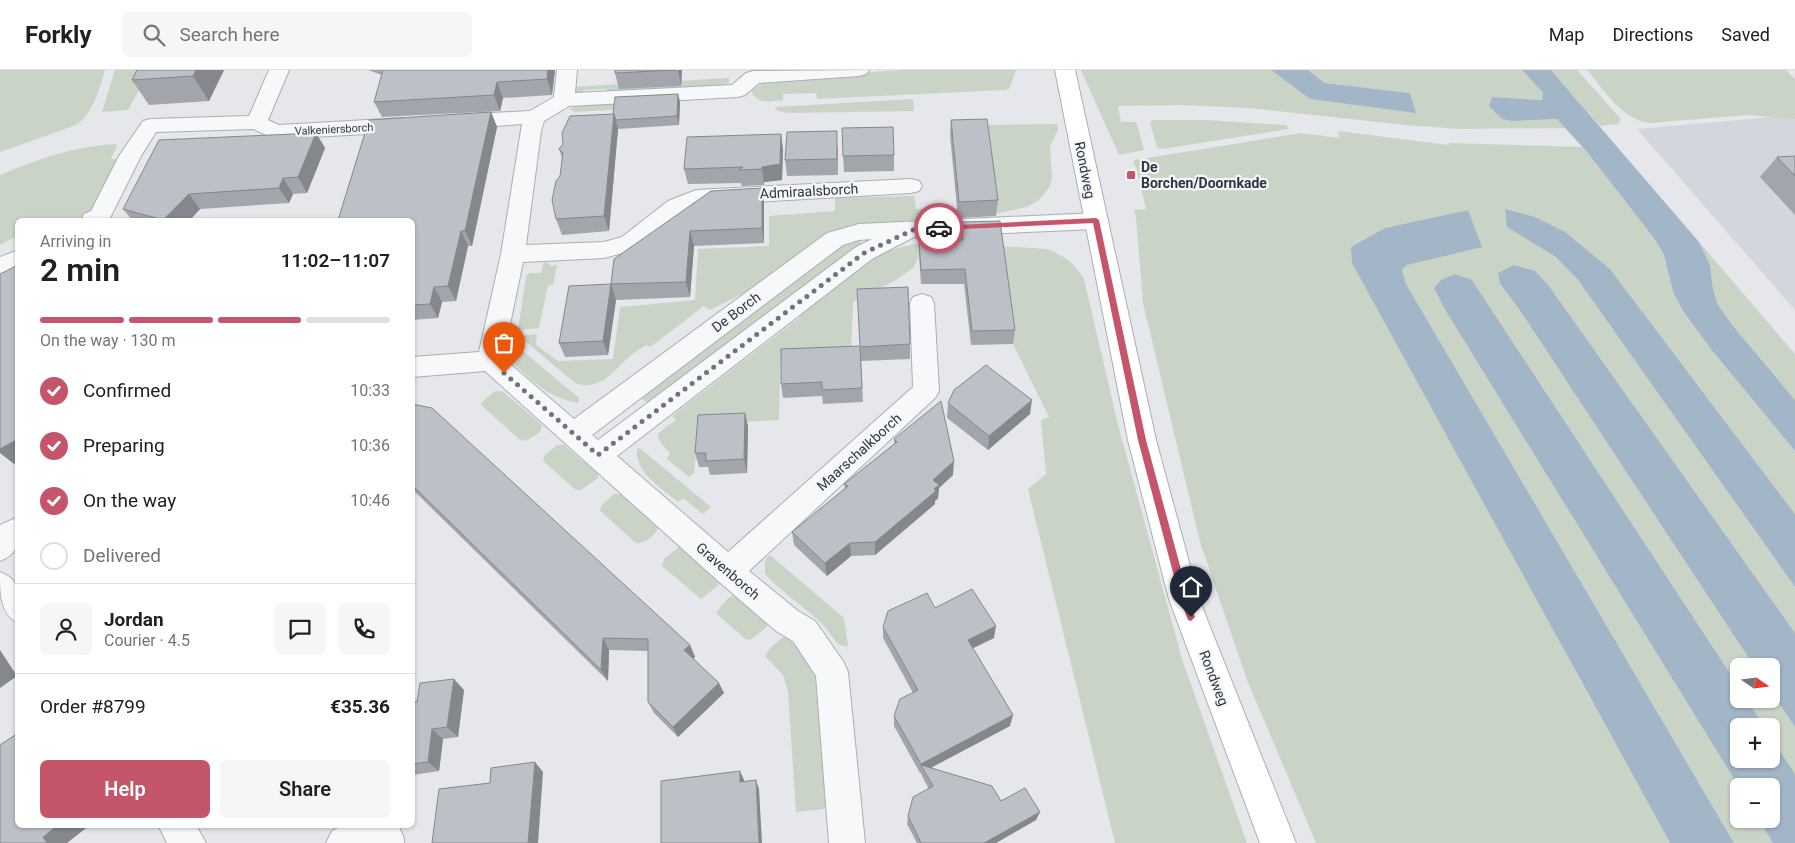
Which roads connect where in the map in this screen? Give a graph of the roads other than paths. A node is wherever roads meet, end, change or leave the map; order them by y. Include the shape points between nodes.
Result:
1 (279, 70) edge
2 (567, 70) edge
3 (858, 70) edge
4 (1065, 70) edge
5 (753, 74) edge
6 (564, 100) junction
7 (535, 117) junction
8 (257, 122) junction
9 (911, 186) dead end
10 (96, 218) edge
11 (1096, 220) junction
12 (915, 229) junction
13 (513, 254) junction
14 (15, 260) edge
15 (0, 267) edge
16 (922, 303) dead end
17 (490, 361) junction
18 (415, 367) edge
19 (573, 434) junction
20 (598, 455) junction
21 (728, 572) junction
22 (0, 585) edge
23 (15, 605) edge
24 (176, 828) edge
25 (188, 843) edge
26 (344, 843) edge
27 (386, 843) edge
28 (847, 843) edge
29 (1278, 843) edge

1 - 8 street
2 - 6 street
3 - 5 street, Valkeniersborch
4 - 11 main road, Rondweg
5 - 6 street, Valkeniersborch via 738,91
6 - 7 street, Valkeniersborch
7 - 8 street, Valkeniersborch via 275,132
7 - 13 street via 530,131
8 - 10 street, Valkeniersborch via 150,126
9 - 13 street, Admiraalsborch via 696,198 676,206 630,243 604,250
11 - 12 street, De Borch
11 - 29 main road, Rondweg via 1142,440 1184,599
12 - 19 street, De Borch via 859,232 835,239
12 - 20 street, De Borch via 864,253
13 - 17 street
14 - 15 street
16 - 21 street, Maarschalkborch via 926,391
17 - 18 street
17 - 19 street, Gravenborch
19 - 20 street, Gravenborch
20 - 21 street, Gravenborch
21 - 28 street, Gravenborch via 804,632 832,672
22 - 23 street
24 - 25 street
26 - 27 street via 387,838

